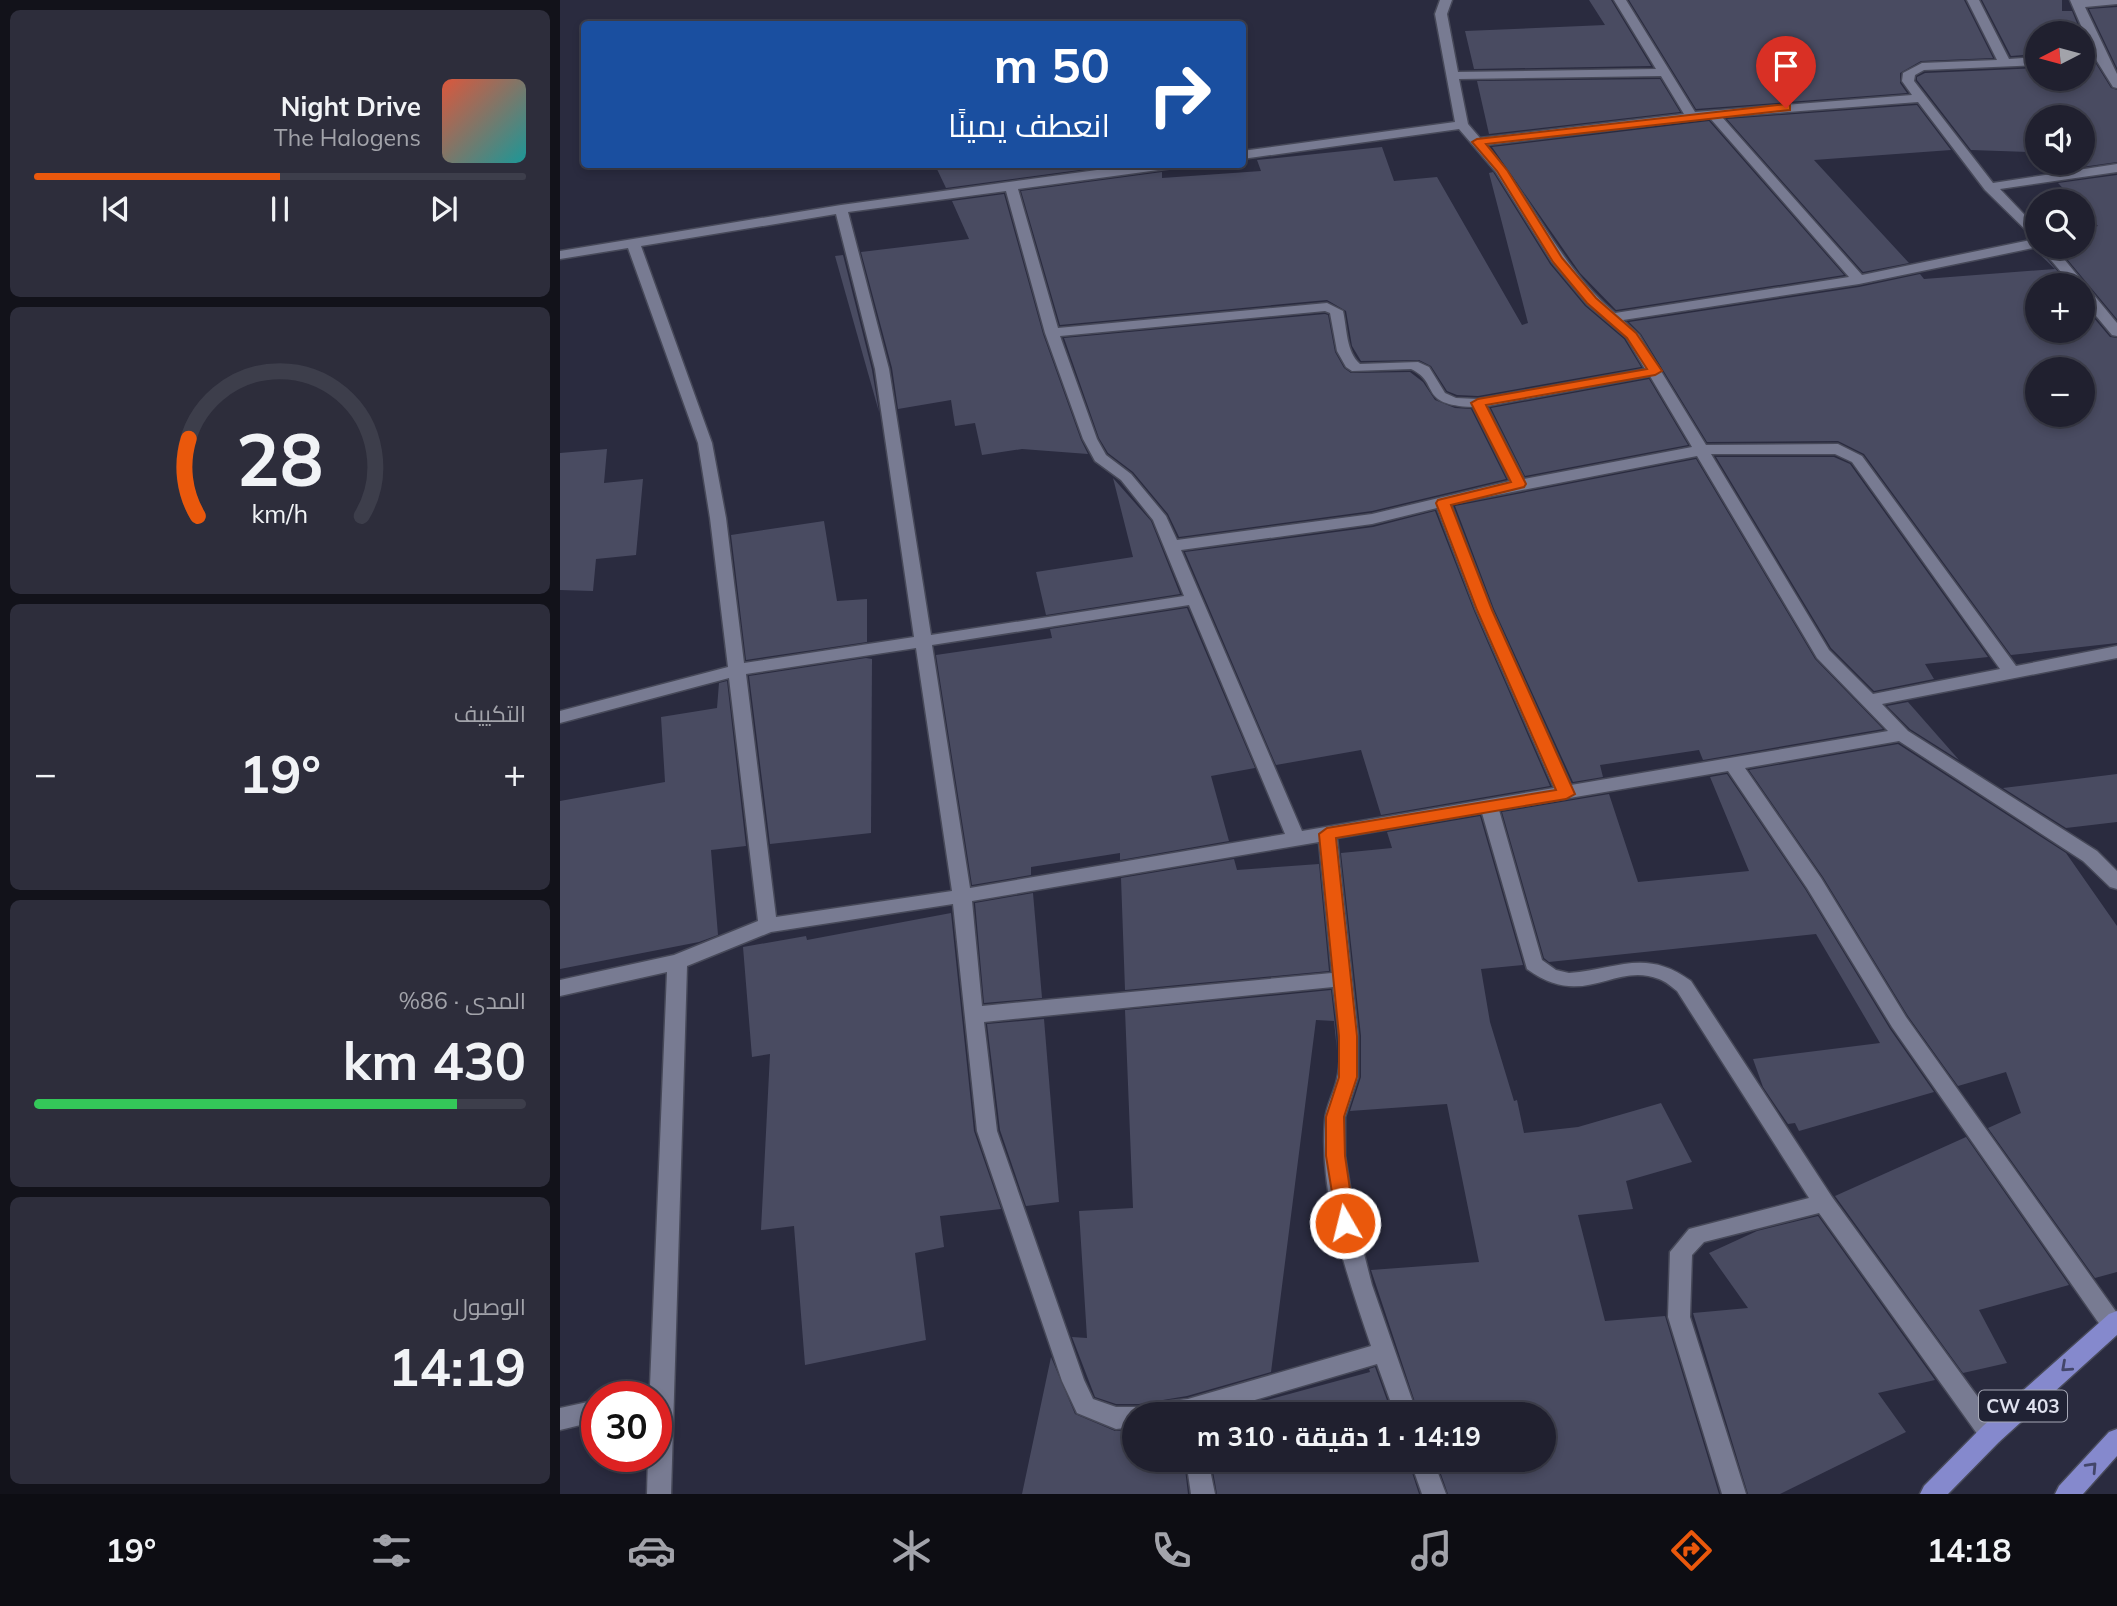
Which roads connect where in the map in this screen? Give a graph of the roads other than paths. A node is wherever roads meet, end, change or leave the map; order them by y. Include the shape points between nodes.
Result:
1 (1446, 0) edge
2 (1620, 0) edge
3 (1973, 0) edge
4 (2117, 1) edge
5 (2077, 2) edge
6 (2095, 58) edge
7 (2101, 58) junction
8 (2025, 62) edge
9 (2005, 63) junction
10 (1664, 72) junction
11 (1454, 76) junction
12 (2117, 84) edge
13 (1920, 98) junction
14 (1714, 115) junction
15 (1692, 117) junction
16 (1462, 124) junction
17 (1477, 142) junction
18 (1246, 154) edge
19 (1145, 168) edge
20 (2117, 168) edge
21 (1011, 187) junction
22 (1990, 187) junction
23 (841, 209) junction
24 (2025, 223) edge
25 (633, 242) junction
26 (2025, 245) edge
27 (560, 255) edge
28 (2057, 259) edge
29 (2068, 273) edge
30 (1859, 280) junction
31 (2095, 306) edge
32 (1612, 318) junction
33 (2117, 332) edge
34 (1052, 334) junction
35 (1655, 371) junction
36 (1478, 403) junction
37 (1702, 450) junction
38 (1519, 484) junction
39 (1443, 503) junction
40 (1171, 546) junction
41 (1196, 599) junction
42 (923, 641) junction
43 (2117, 652) edge
44 (737, 670) junction
45 (2011, 672) junction
46 (1868, 701) junction
47 (560, 717) edge
48 (1902, 735) junction
49 (1732, 763) junction
50 (1566, 794) junction
51 (1489, 806) junction
52 (1327, 834) junction
53 (1296, 839) junction
54 (2117, 882) edge
55 (962, 896) junction
56 (768, 925) junction
57 (677, 962) junction
58 (1342, 978) junction
59 (560, 988) edge
60 (973, 1016) junction
61 (1824, 1203) junction
62 (2115, 1323) edge
63 (1385, 1352) junction
64 (658, 1381) edge
65 (1219, 1402) edge
66 (1402, 1402) edge
67 (581, 1414) edge
68 (1122, 1417) edge
69 (560, 1419) edge
70 (1991, 1434) junction
71 (2117, 1440) edge
72 (659, 1472) edge
73 (1199, 1472) edge
74 (1426, 1472) edge
75 (659, 1494) edge
76 (1203, 1494) edge
77 (1434, 1494) edge
78 (1734, 1494) edge
79 (1932, 1494) edge
80 (2067, 1494) edge

1 - 11 street via 1441,14
2 - 10 street
3 - 9 street
4 - 5 street
5 - 7 street
6 - 7 street
7 - 12 street
8 - 9 street
9 - 13 street via 1922,67 1909,73 1908,81
10 - 11 street
10 - 15 street
11 - 16 street
13 - 14 street
13 - 22 street
14 - 15 street
14 - 30 street
15 - 17 street
16 - 17 street
16 - 18 street
17 - 32 street via 1502,170 1557,259
19 - 21 street
20 - 22 street
21 - 23 street
21 - 34 street
22 - 24 street
23 - 25 street
23 - 42 street via 882,369
25 - 27 street
25 - 44 street via 705,443
26 - 30 street
28 - 29 street
30 - 32 street
31 - 33 street
32 - 35 street via 1632,335
34 - 36 street via 1327,307 1336,311 1349,365 1413,365 1424,370 1440,396 1453,402
34 - 40 street via 1100,458 1126,477 1160,519
35 - 36 street
35 - 37 street
36 - 38 street
37 - 38 street
37 - 45 street via 1813,447 1838,449 1857,459
37 - 46 street via 1822,654
38 - 39 street
39 - 40 street via 1372,519
39 - 50 street via 1484,610
40 - 41 street
41 - 42 street
41 - 53 street
42 - 44 street
42 - 55 street
43 - 45 street
44 - 47 street
44 - 56 street
45 - 46 street
46 - 48 street
48 - 49 street
48 - 54 street via 2090,856
49 - 50 street
49 - 62 street via 1814,883 1899,1022
50 - 51 street
51 - 52 street
51 - 61 street via 1534,964 1544,975 1563,982 1644,967 1675,976
52 - 53 street
52 - 58 street
53 - 55 street
55 - 56 street
55 - 60 street
56 - 57 street
57 - 59 street
57 - 64 street
58 - 60 street
58 - 63 street via 1348,1077 1335,1117 1335,1156 1345,1223
60 - 68 street via 987,1131 1073,1381 1085,1406
61 - 70 street
61 - 78 street via 1697,1235 1681,1252 1679,1317
62 -> 70 main road, CW 403
63 - 65 street
63 - 66 street
67 - 69 street
70 - 79 main road, CW 403
80 -> 71 main road
72 - 75 street
73 - 76 street
74 - 77 street

